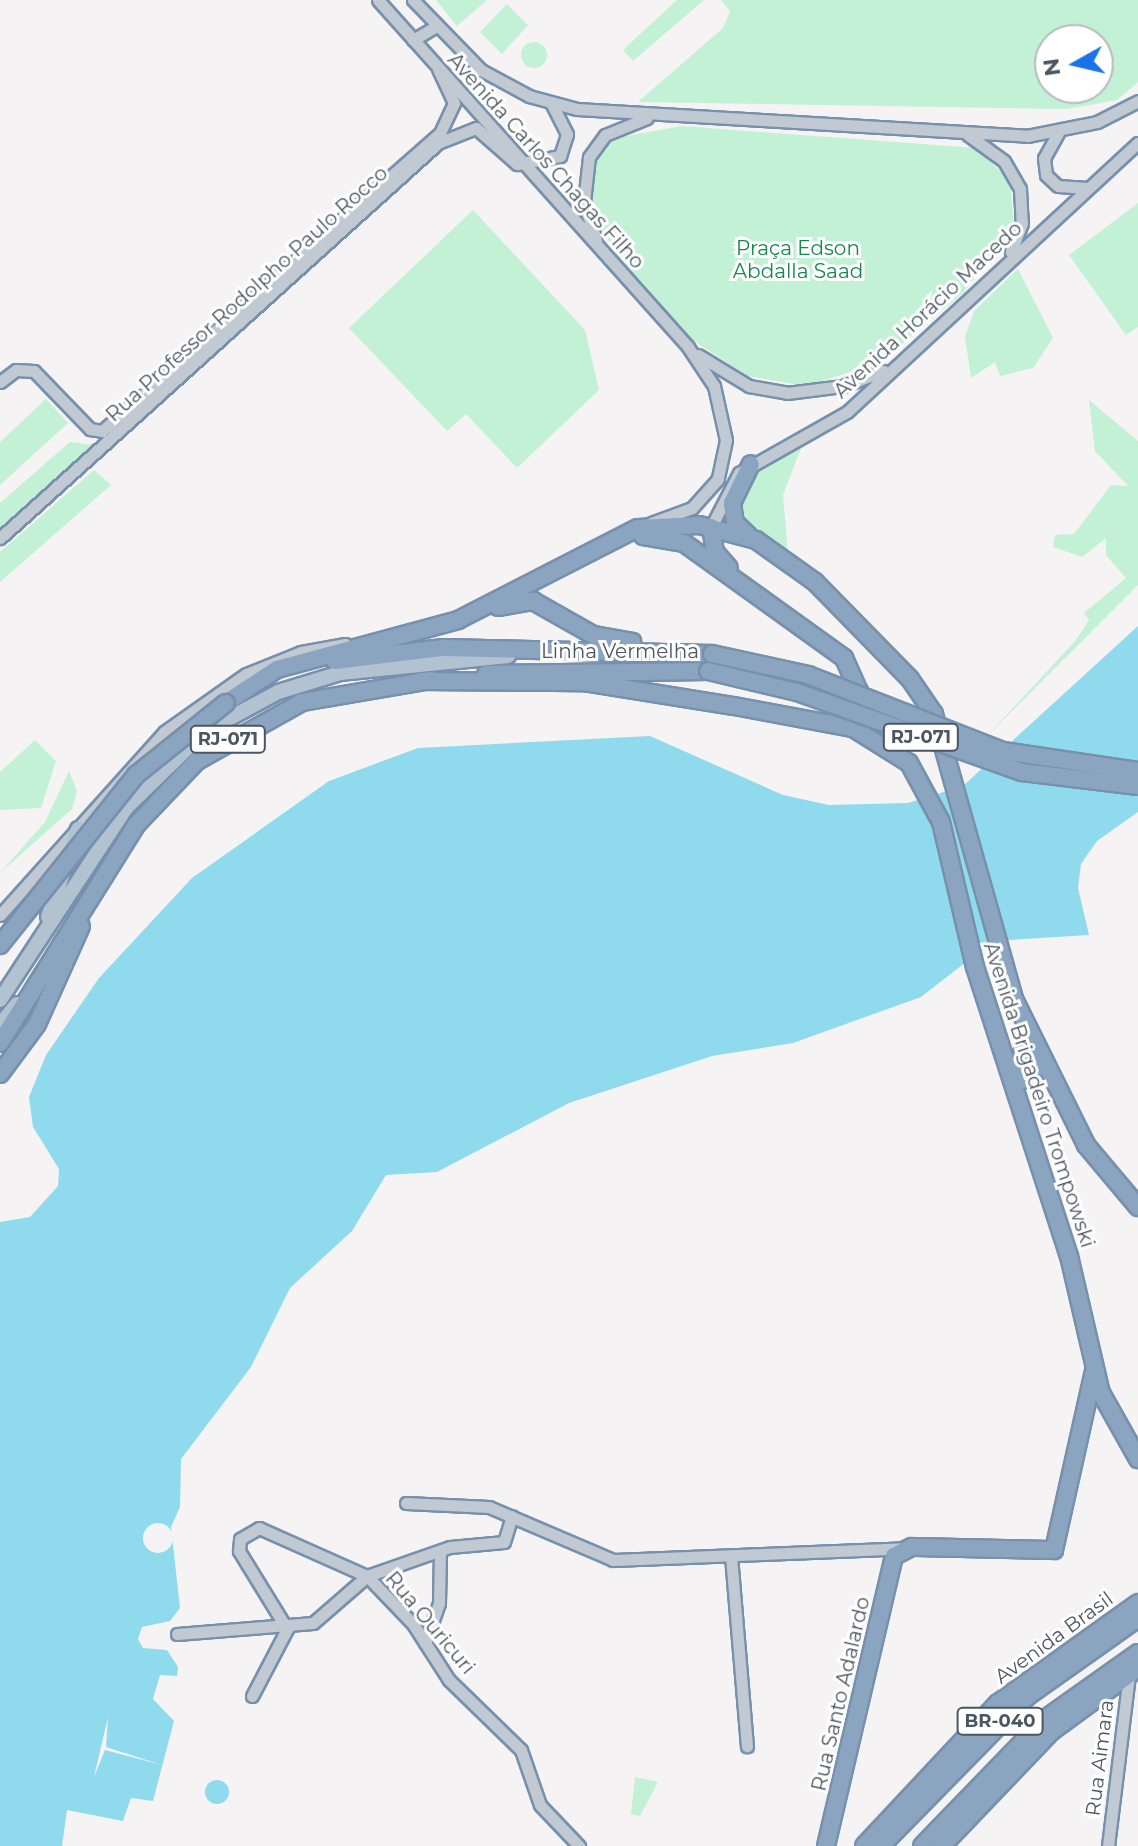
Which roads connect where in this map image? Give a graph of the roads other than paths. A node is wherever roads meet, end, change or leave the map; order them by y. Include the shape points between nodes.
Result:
1 (378, 0) edge
2 (413, 0) edge
3 (436, 26) junction
4 (413, 40) junction
5 (438, 68) junction
6 (1138, 101) edge
7 (551, 103) junction
8 (652, 116) junction
9 (965, 133) junction
10 (1058, 133) junction
11 (1138, 143) edge
12 (524, 165) junction
13 (1089, 188) junction
14 (597, 245) junction
15 (1009, 256) junction
16 (688, 347) junction
17 (891, 368) junction
18 (0, 382) edge
19 (751, 464) junction
20 (711, 527) junction
21 (638, 528) junction
22 (0, 538) edge
23 (756, 540) junction
24 (600, 545) junction
25 (770, 604) junction
26 (458, 620) junction
27 (387, 638) junction
28 (677, 650) junction
29 (589, 651) junction
30 (710, 662) junction
31 (421, 681) junction
32 (228, 702) junction
33 (734, 706) junction
34 (1138, 771) edge
35 (1138, 786) edge
36 (78, 829) junction
37 (94, 889) junction
38 (0, 915) edge
39 (39, 940) junction
40 (0, 945) edge
41 (54, 958) junction
42 (0, 1000) edge
43 (0, 1025) edge
44 (0, 1043) edge
45 (0, 1074) edge
46 (1059, 1091) junction
47 (1051, 1195) junction
48 (1138, 1207) edge
49 (1094, 1369) junction
50 (1138, 1459) edge
51 (406, 1503) dead end
52 (512, 1516) junction
53 (440, 1551) junction
54 (895, 1552) junction
55 (731, 1556) junction
56 (367, 1576) junction
57 (1138, 1603) edge
58 (1138, 1618) edge
59 (287, 1629) junction
60 (177, 1634) dead end
61 (425, 1643) junction
62 (1138, 1653) edge
63 (1134, 1671) edge
64 (252, 1696) dead end
65 (747, 1746) dead end
66 (579, 1846) edge
67 (826, 1846) edge
68 (864, 1846) edge
69 (879, 1846) edge
70 (922, 1846) edge
71 (942, 1846) edge
72 (1108, 1846) edge

1 - 4 street, Avenida Carlos Chagas Filho
2 - 3 street, Avenida Carlos Chagas Filho
3 - 4 street
3 - 7 street, Avenida Carlos Chagas Filho via 489,76
4 - 5 street, Avenida Carlos Chagas Filho
5 - 12 street, Avenida Carlos Chagas Filho
5 - 18 street, Rua Professor Rodolpho Paulo Rocco via 454,103 440,133 98,433 34,371 16,370
6 - 10 street
7 - 8 street, Avenida Carlos Chagas Filho
7 - 12 street via 567,134 566,148 560,156
8 - 9 street
8 - 14 street via 605,135 589,157 584,202
9 - 10 street
9 - 15 street via 1004,161 1020,189 1022,223
10 - 13 street via 1045,152 1046,175 1058,186
11 - 13 street, Avenida Horácio Macedo
12 - 14 street, Avenida Carlos Chagas Filho
12 - 22 street, Rua Professor Rodolpho Paulo Rocco via 476,128 438,143
13 - 15 street, Avenida Horácio Macedo
14 - 16 street, Avenida Carlos Chagas Filho
15 - 17 street, Avenida Horácio Macedo
16 - 17 street, Avenida Carlos Chagas Filho via 732,379 787,393 843,386
16 - 21 street, Avenida Carlos Chagas Filho via 719,397 722,469 692,508
17 - 19 street, Avenida Horácio Macedo via 847,412
19 - 20 street, Avenida Horácio Macedo via 726,488
19 - 23 highway via 732,511
20 - 21 highway, Avenida Brigadeiro Trompowski
20 - 23 highway, Avenida Brigadeiro Trompowski
20 - 25 highway via 721,561
21 - 24 highway, Avenida Brigadeiro Trompowski
23 - 46 highway, Avenida Brigadeiro Trompowski via 806,573 910,679 934,714 956,774 1014,999
24 - 25 highway via 651,534 677,539
24 - 26 highway, Avenida Brigadeiro Trompowski
25 - 33 highway via 852,666 857,697 836,713
26 - 27 highway, Avenida Brigadeiro Trompowski
26 - 28 highway via 533,601 593,635
27 - 32 highway via 277,669
27 - 36 street, Avenida Brigadeiro Trompowski via 301,652 222,687 143,750
28 - 29 highway, Linha Vermelha / RJ-071
28 - 30 highway, Linha Vermelha / RJ-071
29 - 32 highway, Linha Vermelha / RJ-071 via 388,652 307,668
29 - 39 main road, Linha Vermelha via 340,673 240,710 151,777
30 - 31 highway, Linha Vermelha / RJ-071 via 511,671
30 - 34 highway, Linha Vermelha / RJ-071, bridge via 808,675 1025,757
30 - 35 highway, Linha Vermelha / RJ-071, bridge via 1010,769
31 - 33 highway, Linha Vermelha via 584,682
31 - 37 highway, Linha Vermelha / RJ-071 via 302,702 220,743 155,801
32 - 40 highway, Linha Vermelha / RJ-071, bridge via 136,775
33 - 47 highway, Avenida Brigadeiro Trompowski via 853,728 894,749 935,803 1003,1052
36 - 38 street, Avenida Brigadeiro Trompowski
36 - 39 main road
37 - 41 highway, Linha Vermelha / RJ-071
37 - 45 highway via 47,1006
39 - 42 main road
41 - 43 main road
41 - 44 highway, Linha Vermelha / RJ-071
46 - 47 highway via 1033,1055 1020,1055 1051,1168
46 - 48 highway, Avenida Brigadeiro Trompowski via 1086,1145
47 - 49 highway, Avenida Brigadeiro Trompowski
49 - 50 highway, Avenida Brigadeiro Trompowski via 1107,1409
49 - 54 highway via 1059,1543 1048,1552
51 - 52 street via 478,1505
52 - 53 street via 504,1542
52 - 55 street via 613,1560
53 - 56 street
53 - 61 street via 439,1603
54 - 55 street
54 - 67 highway, Rua Santo Adalardo
55 - 65 street
56 - 59 street via 330,1615
56 - 59 street, Rua Ouricuri via 266,1530 246,1534 239,1551
56 - 61 street, Rua Ouricuri
57 - 68 highway, Avenida Brasil via 998,1703
58 - 69 highway, Avenida Brasil / BR-040 via 1028,1696
59 - 60 street
59 - 64 street
61 - 66 street, Rua Ouricuri via 449,1680 521,1750 540,1805
62 - 70 highway, BR-040 via 1045,1719
63 - 71 highway via 1052,1731
63 - 72 street, Rua Aimara

